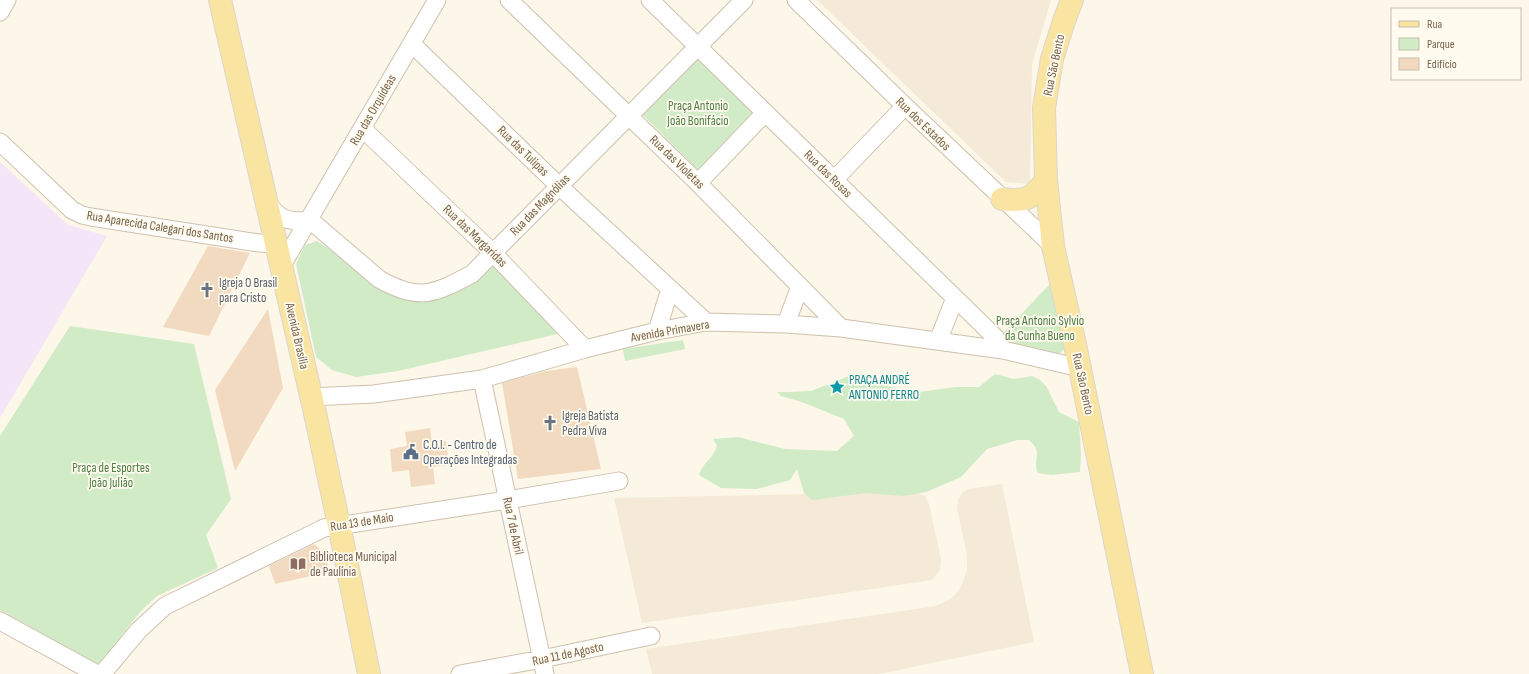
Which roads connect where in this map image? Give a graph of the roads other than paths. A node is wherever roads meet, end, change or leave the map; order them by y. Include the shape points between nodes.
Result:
1 (7, 0) edge
2 (220, 0) edge
3 (437, 0) edge
4 (509, 0) edge
5 (650, 0) edge
6 (744, 0) edge
7 (796, 0) edge
8 (1072, 0) edge
9 (0, 12) edge
10 (412, 44) junction
11 (698, 46) junction
12 (905, 106) junction
13 (765, 112) junction
14 (629, 115) junction
15 (362, 128) junction
16 (0, 142) edge
17 (834, 180) junction
18 (1046, 180) junction
19 (698, 183) junction
20 (559, 186) junction
21 (1002, 199) junction
22 (266, 201) junction
23 (310, 220) junction
24 (276, 244) junction
25 (1053, 246) junction
26 (493, 253) junction
27 (281, 267) junction
28 (800, 286) junction
29 (670, 289) junction
30 (955, 298) junction
31 (706, 322) junction
32 (786, 324) junction
33 (841, 328) junction
34 (657, 331) junction
35 (938, 341) junction
36 (585, 349) junction
37 (1003, 350) junction
38 (1080, 368) junction
39 (482, 379) junction
40 (311, 397) junction
41 (619, 481) dead end
42 (508, 500) junction
43 (339, 525) junction
44 (0, 621) edge
45 (651, 636) dead end
46 (543, 667) edge
47 (97, 674) edge
48 (102, 674) edge
49 (369, 674) edge
50 (460, 674) edge
51 (1142, 674) edge

1 - 9 street
2 - 22 main road, Avenida Brasília
3 - 10 street, Rua das Orquídeas
4 - 14 street, Rua das Violetas
5 - 11 street, Rua das Rosas
6 - 11 street, Rua das Magnólias
7 - 12 street, Rua dos Estados
8 - 18 main road, Rua São Bento via 1052,59 1044,108
10 - 15 street, Rua das Orquídeas
10 - 20 street, Rua das Tulipas
11 - 13 street, Rua das Rosas
11 - 14 street, Rua das Magnólias
12 - 17 street
12 - 21 street, Rua dos Estados
13 - 17 street, Rua das Rosas
13 - 19 street
14 - 19 street, Rua das Violetas
14 - 20 street, Rua das Magnólias
15 - 23 street, Rua das Orquídeas
15 - 26 street, Rua das Margaridas
16 - 24 street, Rua Aparecida Calegari dos Santos via 72,210 82,215
17 - 30 street, Rua das Rosas
18 - 21 main road via 1028,199
18 - 25 main road, Rua São Bento
19 - 28 street, Rua das Violetas
20 - 26 street, Rua das Magnólias
20 - 29 street, Rua das Tulipas
21 - 25 street, Rua dos Estados
22 - 23 street via 275,213 286,219 297,222
22 - 24 main road, Avenida Brasília
23 - 26 street, Rua das Magnólias via 379,279 404,291 418,294 435,292 467,277
23 - 27 street, Rua das Orquídeas
24 - 27 main road, Avenida Brasília
25 - 38 main road, Rua São Bento
26 - 36 street, Rua das Margaridas
27 - 40 main road, Avenida Brasília
28 - 32 street
28 - 33 street, Rua das Violetas
29 - 31 street, Rua das Tulipas
29 - 34 street
30 - 35 street
30 - 37 street, Rua das Rosas via 994,337
31 - 32 street, Avenida Primavera
31 - 34 street, Avenida Primavera
32 - 33 street, Avenida Primavera
33 - 35 street, Avenida Primavera
34 - 36 street, Avenida Primavera
35 - 37 street, Avenida Primavera
36 - 39 street, Avenida Primavera
37 - 38 street, Avenida Primavera
38 - 51 main road, Rua São Bento
39 - 40 street, Avenida Primavera via 374,394
39 - 42 street, Rua 7 de Abril
40 - 43 main road, Avenida Brasília
41 - 42 street, Rua 13 de Maio
42 - 43 street, Rua 13 de Maio
42 - 46 street, Rua 7 de Abril
43 - 48 street, Rua 13 de Maio via 324,528 165,606 138,630
43 - 49 main road, Avenida Brasília
44 - 47 street
45 - 46 street, Rua 11 de Agosto
46 - 50 street, Rua 11 de Agosto

